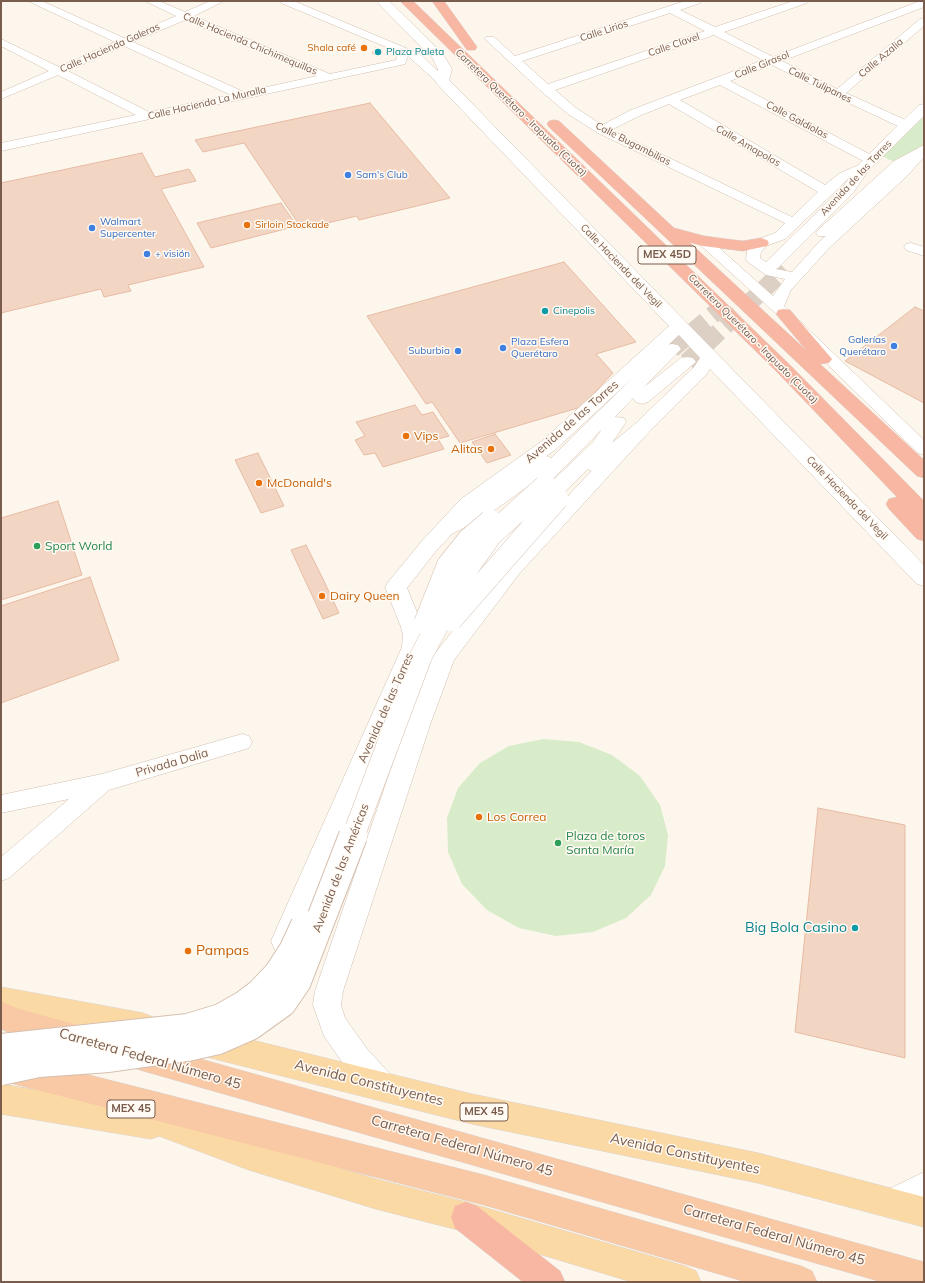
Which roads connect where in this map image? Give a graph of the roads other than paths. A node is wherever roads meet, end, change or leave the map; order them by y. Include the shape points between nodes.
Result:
1 (32, 1) edge
2 (150, 1) edge
3 (219, 1) edge
4 (286, 1) edge
5 (382, 1) edge
6 (406, 1) edge
7 (424, 1) edge
8 (438, 1) edge
9 (696, 1) edge
10 (803, 1) edge
11 (924, 3) edge
12 (893, 4) dead end
13 (671, 9) junction
14 (907, 10) junction
15 (185, 16) junction
16 (924, 17) edge
17 (924, 21) edge
18 (714, 32) junction
19 (490, 39) dead end
20 (1, 42) edge
21 (123, 42) junction
22 (471, 46) junction
23 (404, 50) junction
24 (513, 60) junction
25 (771, 60) junction
26 (59, 71) junction
27 (328, 77) junction
28 (442, 81) junction
29 (722, 81) junction
30 (545, 89) junction
31 (838, 94) junction
32 (241, 95) junction
33 (1, 96) edge
34 (671, 100) junction
35 (924, 108) edge
36 (148, 116) junction
37 (906, 125) junction
38 (602, 130) junction
39 (1, 147) edge
40 (924, 149) edge
41 (867, 164) junction
42 (826, 191) junction
43 (793, 222) junction
44 (668, 231) junction
45 (703, 241) junction
46 (761, 243) junction
47 (911, 247) dead end
48 (924, 252) edge
49 (784, 270) junction
50 (781, 311) junction
51 (678, 326) junction
52 (666, 347) junction
53 (699, 363) junction
54 (783, 368) junction
55 (617, 422) junction
56 (641, 428) junction
57 (586, 434) junction
58 (918, 454) edge
59 (924, 471) edge
60 (547, 488) junction
61 (924, 513) edge
62 (447, 528) junction
63 (924, 534) edge
64 (924, 578) edge
65 (490, 596) junction
66 (470, 622) junction
67 (417, 652) junction
68 (242, 742) dead end
69 (102, 783) junction
70 (1, 804) edge
71 (1, 871) edge
72 (1, 1000) edge
73 (1, 1015) edge
74 (151, 1029) junction
75 (1, 1048) edge
76 (1, 1066) edge
77 (1, 1071) edge
78 (381, 1085) junction
79 (84, 1088) junction
80 (1, 1098) edge
81 (178, 1130) junction
82 (924, 1187) edge
83 (892, 1204) junction
84 (924, 1212) edge
85 (466, 1217) junction
86 (924, 1278) edge
87 (549, 1282) edge
88 (685, 1282) edge
89 (801, 1282) edge

1 - 21 street
2 - 15 street, Calle Hacienda Chichimequillas
3 - 15 street, Calle Hacienda Galeras
4 - 23 street, Calle Hacienda del Vegil
5 - 28 main road via 438,57 445,68
6 - 54 highway, Carretera Querétaro - Irapuato (Cuota) / MEX 45D
7 - 22 highway, Carretera Querétaro - Irapuato (Cuota) / MEX 45D
8 - 22 highway
9 - 13 street, Calle Lirios
10 - 18 street, Calle Clavel
11 - 14 street, Calle Girasol
12 - 14 street
13 - 18 street, Calle Tulipanes
13 - 24 street, Calle Lirios
14 - 16 street
14 - 25 street, Calle Girasol
15 - 21 street, Calle Hacienda Galeras
15 - 27 street, Calle Hacienda Chichimequillas
17 - 31 street, Calle Azalia
18 - 25 street, Calle Tulipanes
18 - 30 street, Calle Clavel
19 - 24 street, Calle Bugambilias
20 - 26 street
21 - 26 street, Calle Hacienda Galeras
21 - 32 street
22 - 44 highway, Carretera Querétaro - Irapuato (Cuota) / MEX 45D
23 - 27 street, Calle Hacienda La Muralla via 401,62
23 - 28 street, Calle Hacienda del Vegil via 416,56
24 - 30 street, Calle Bugambilias
25 - 29 street, Calle Girasol
25 - 31 street, Calle Tulipanes
26 - 33 street, Calle Hacienda Galeras
26 - 36 street
27 - 32 street, Calle Hacienda La Muralla
28 - 51 main road, Calle Hacienda del Vegil
29 - 34 street, Calle Girasol
29 - 41 street, Calle Galdiolas
30 - 38 street, Calle Bugambilias via 572,111
31 - 37 street, Calle Tulipanes
32 - 36 street, Calle Hacienda La Muralla
34 - 38 street, Calle Girasol via 635,113
34 - 42 street, Calle Amapolas
35 - 37 main road, Avenida de las Torres
36 - 39 street, Calle Hacienda La Muralla
37 - 41 main road, Avenida de las Torres
38 - 43 street, Calle Bugambilias
40 - 49 main road, Avenida de las Torres via 899,164
41 - 42 street via 844,176
41 - 49 main road, Avenida de las Torres
42 - 43 street
43 - 46 street via 778,238
44 - 45 highway
44 - 58 highway, Carretera Querétaro - Irapuato (Cuota) / MEX 45D
45 - 46 highway via 743,246
45 - 50 street
46 - 49 street via 754,251 753,259 771,272
47 - 48 street
49 - 50 street, Avenida de las Torres via 785,288 779,299
50 - 58 highway
51 - 52 main road, Avenida de las Torres
51 - 53 main road, Calle Hacienda del Vegil
52 - 53 main road via 680,346
52 - 57 main road, Avenida de las Torres
52 - 62 main road, Avenida de las Torres via 549,445 468,504
53 - 55 main road via 652,389
53 - 56 main road
53 - 64 main road, Calle Hacienda del Vegil
54 - 61 highway, Carretera Querétaro - Irapuato (Cuota) / MEX 45D
54 - 63 highway via 852,455
55 - 60 main road
55 - 65 main road via 600,446 494,549 482,575
56 - 60 main road
56 - 65 main road
57 - 60 main road, Avenida de las Torres
57 - 62 main road via 486,507
58 - 59 highway, Carretera Querétaro - Irapuato (Cuota) / MEX 45D
60 - 67 main road, Avenida de las Américas, bridge via 491,535 468,567
60 - 75 main road, Avenida de las Américas, bridge via 482,527 448,565 305,925 293,951 278,974 260,993 221,1018 188,1028
62 - 67 main road, Avenida de las Torres via 428,546 396,588 412,627
65 - 66 main road
66 - 67 main road via 440,632
66 - 78 main road via 444,656 419,722 329,991 328,1005 334,1026 357,1059
67 - 74 main road, Avenida de las Torres via 279,953 265,970 228,999 194,1017
67 - 77 main road, Avenida de las Américas, bridge via 312,945 297,981 282,1002 250,1026 218,1040 188,1047 109,1058 38,1063
68 - 69 street, Privada Dalia
69 - 70 street, Privada Dalia
69 - 71 street, Privada Dalia
72 - 74 main road, Avenida Constituyentes / MEX 45
73 - 86 highway, Carretera Federal Número 45
74 - 78 main road, Avenida Constituyentes / MEX 45
76 - 79 highway, MEX 45
78 - 83 main road, Avenida Constituyentes / MEX 45 via 467,1108 758,1168
79 - 81 main road, MEX 45
79 - 89 highway, MEX 45 via 484,1190
80 - 81 main road
81 - 85 main road, MEX 45 via 354,1187
82 - 83 main road
83 - 84 main road, Avenida Constituyentes / MEX 45
85 - 87 highway
85 - 88 main road, MEX 45

